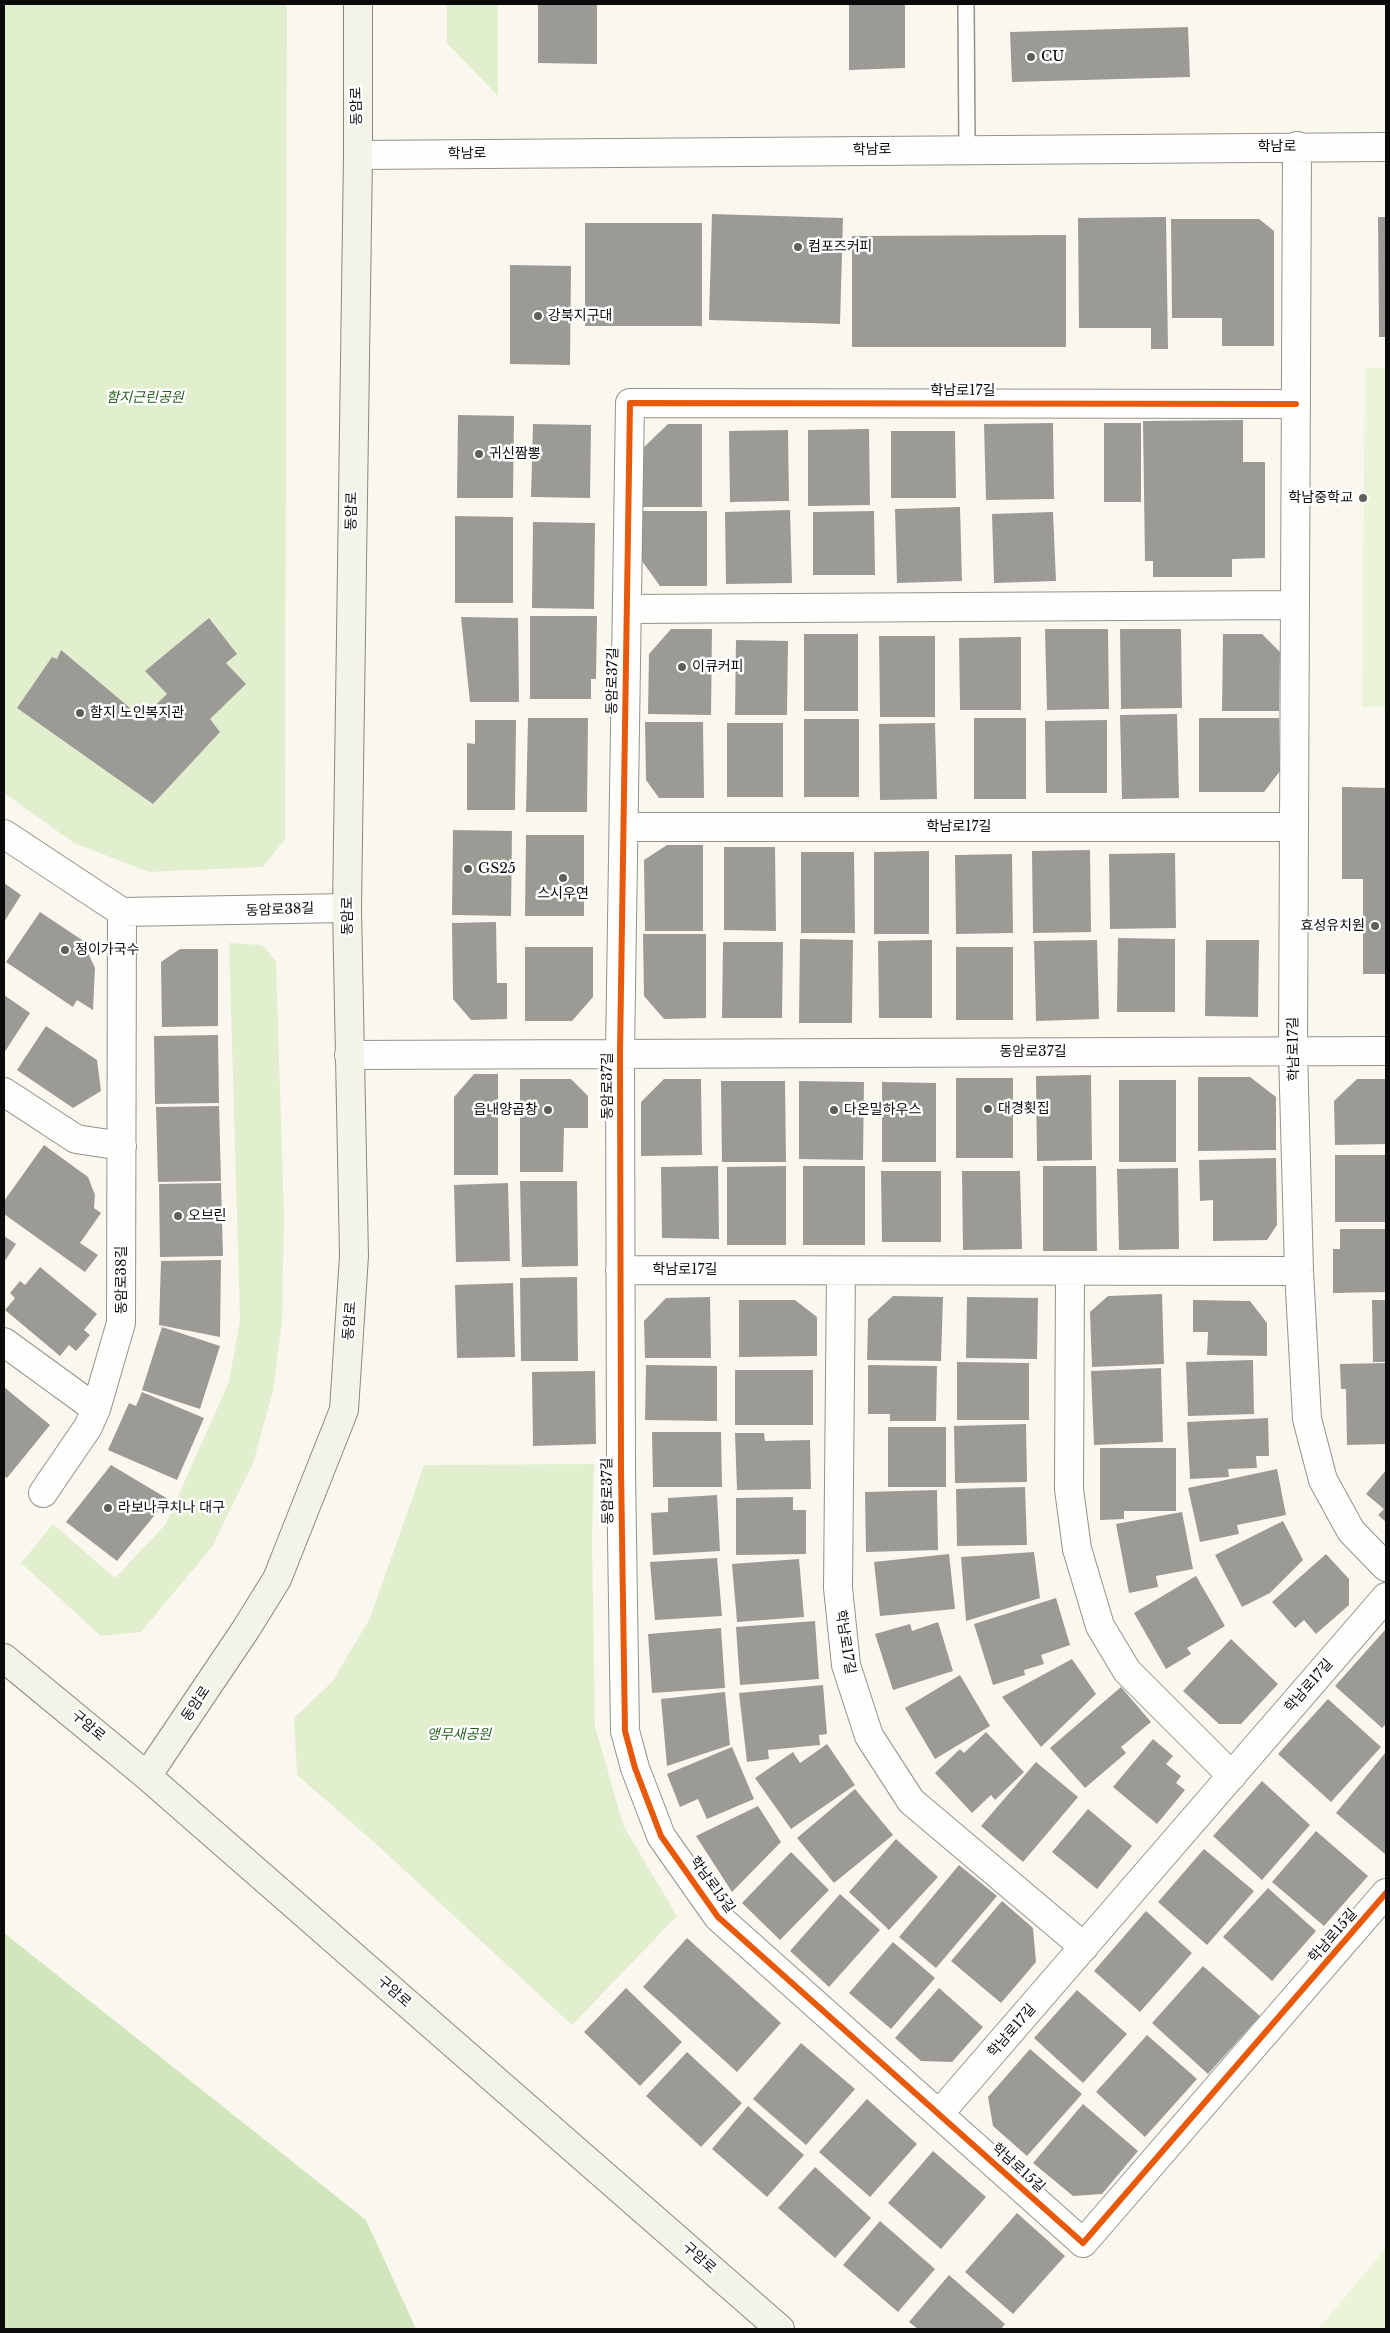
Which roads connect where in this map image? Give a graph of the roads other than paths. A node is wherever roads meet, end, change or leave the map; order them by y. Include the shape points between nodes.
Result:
1 (358, 4) edge
2 (966, 4) edge
3 (1298, 146) junction
4 (1386, 146) edge
5 (968, 149) junction
6 (358, 155) junction
7 (630, 403) joint
8 (1296, 404) junction
9 (1295, 605) junction
10 (627, 609) junction
11 (624, 827) junction
12 (1294, 828) junction
13 (4, 834) edge
14 (347, 908) junction
15 (122, 912) junction
16 (1386, 1051) edge
17 (620, 1052) junction
18 (1293, 1052) junction
19 (349, 1055) junction
20 (4, 1092) edge
21 (122, 1146) junction
22 (620, 1270) junction
23 (840, 1271) junction
24 (1299, 1271) junction
25 (1070, 1272) junction
26 (4, 1342) edge
27 (96, 1409) junction
28 (43, 1493) dead end
29 (1386, 1567) edge
30 (1386, 1597) edge
31 (4, 1658) edge
32 (635, 1768) joint
33 (147, 1776) junction
34 (1232, 1776) junction
35 (1386, 1893) edge
36 (1084, 1947) junction
37 (939, 2114) junction
38 (780, 2329) edge

1 - 6 main road, 동암로
2 - 5 lane
3 - 4 street, 학남로
3 - 5 street, 학남로
3 - 8 street, 학남로17길
5 - 6 street, 학남로
6 - 14 main road, 동암로
7 - 8 street, 학남로17길
7 - 10 street, 동암로37길
8 - 9 street, 학남로17길
9 - 10 street
9 - 12 street, 학남로17길
10 - 11 street, 동암로37길
11 - 12 street, 학남로17길
11 - 17 street, 동암로37길
12 - 18 street, 학남로17길
13 - 15 street
14 - 15 street, 동암로38길
14 - 19 main road, 동암로
15 - 21 street, 동암로38길
16 - 18 street, 동암로37길
17 - 18 street, 동암로37길
17 - 19 street, 동암로37길
17 - 22 street, 동암로37길
18 - 24 street, 학남로17길
19 - 33 main road, 동암로 via 354,1256 344,1410 277,1579
20 - 21 street via 76,1138
21 - 27 street, 동암로38길 via 122,1323
22 - 23 street, 학남로17길
22 - 32 street, 동암로37길 via 625,1731
23 - 25 street, 학남로17길
23 - 36 street, 학남로17길 via 838,1588 846,1665 869,1736 911,1801
24 - 25 street, 학남로17길
24 - 29 street, 학남로17길 via 1307,1419 1323,1480 1351,1531
25 - 34 street via 1069,1489 1078,1549 1100,1626 1127,1670
26 - 27 street
27 - 28 street, 동암로38길 via 88,1427
30 - 34 street, 학남로17길
31 - 33 main road, 구암로
32 - 37 street, 학남로15길 via 662,1836 718,1917
33 - 38 main road, 구암로
34 - 36 street, 학남로17길
35 - 37 street, 학남로15길 via 1083,2243
36 - 37 street, 학남로17길

